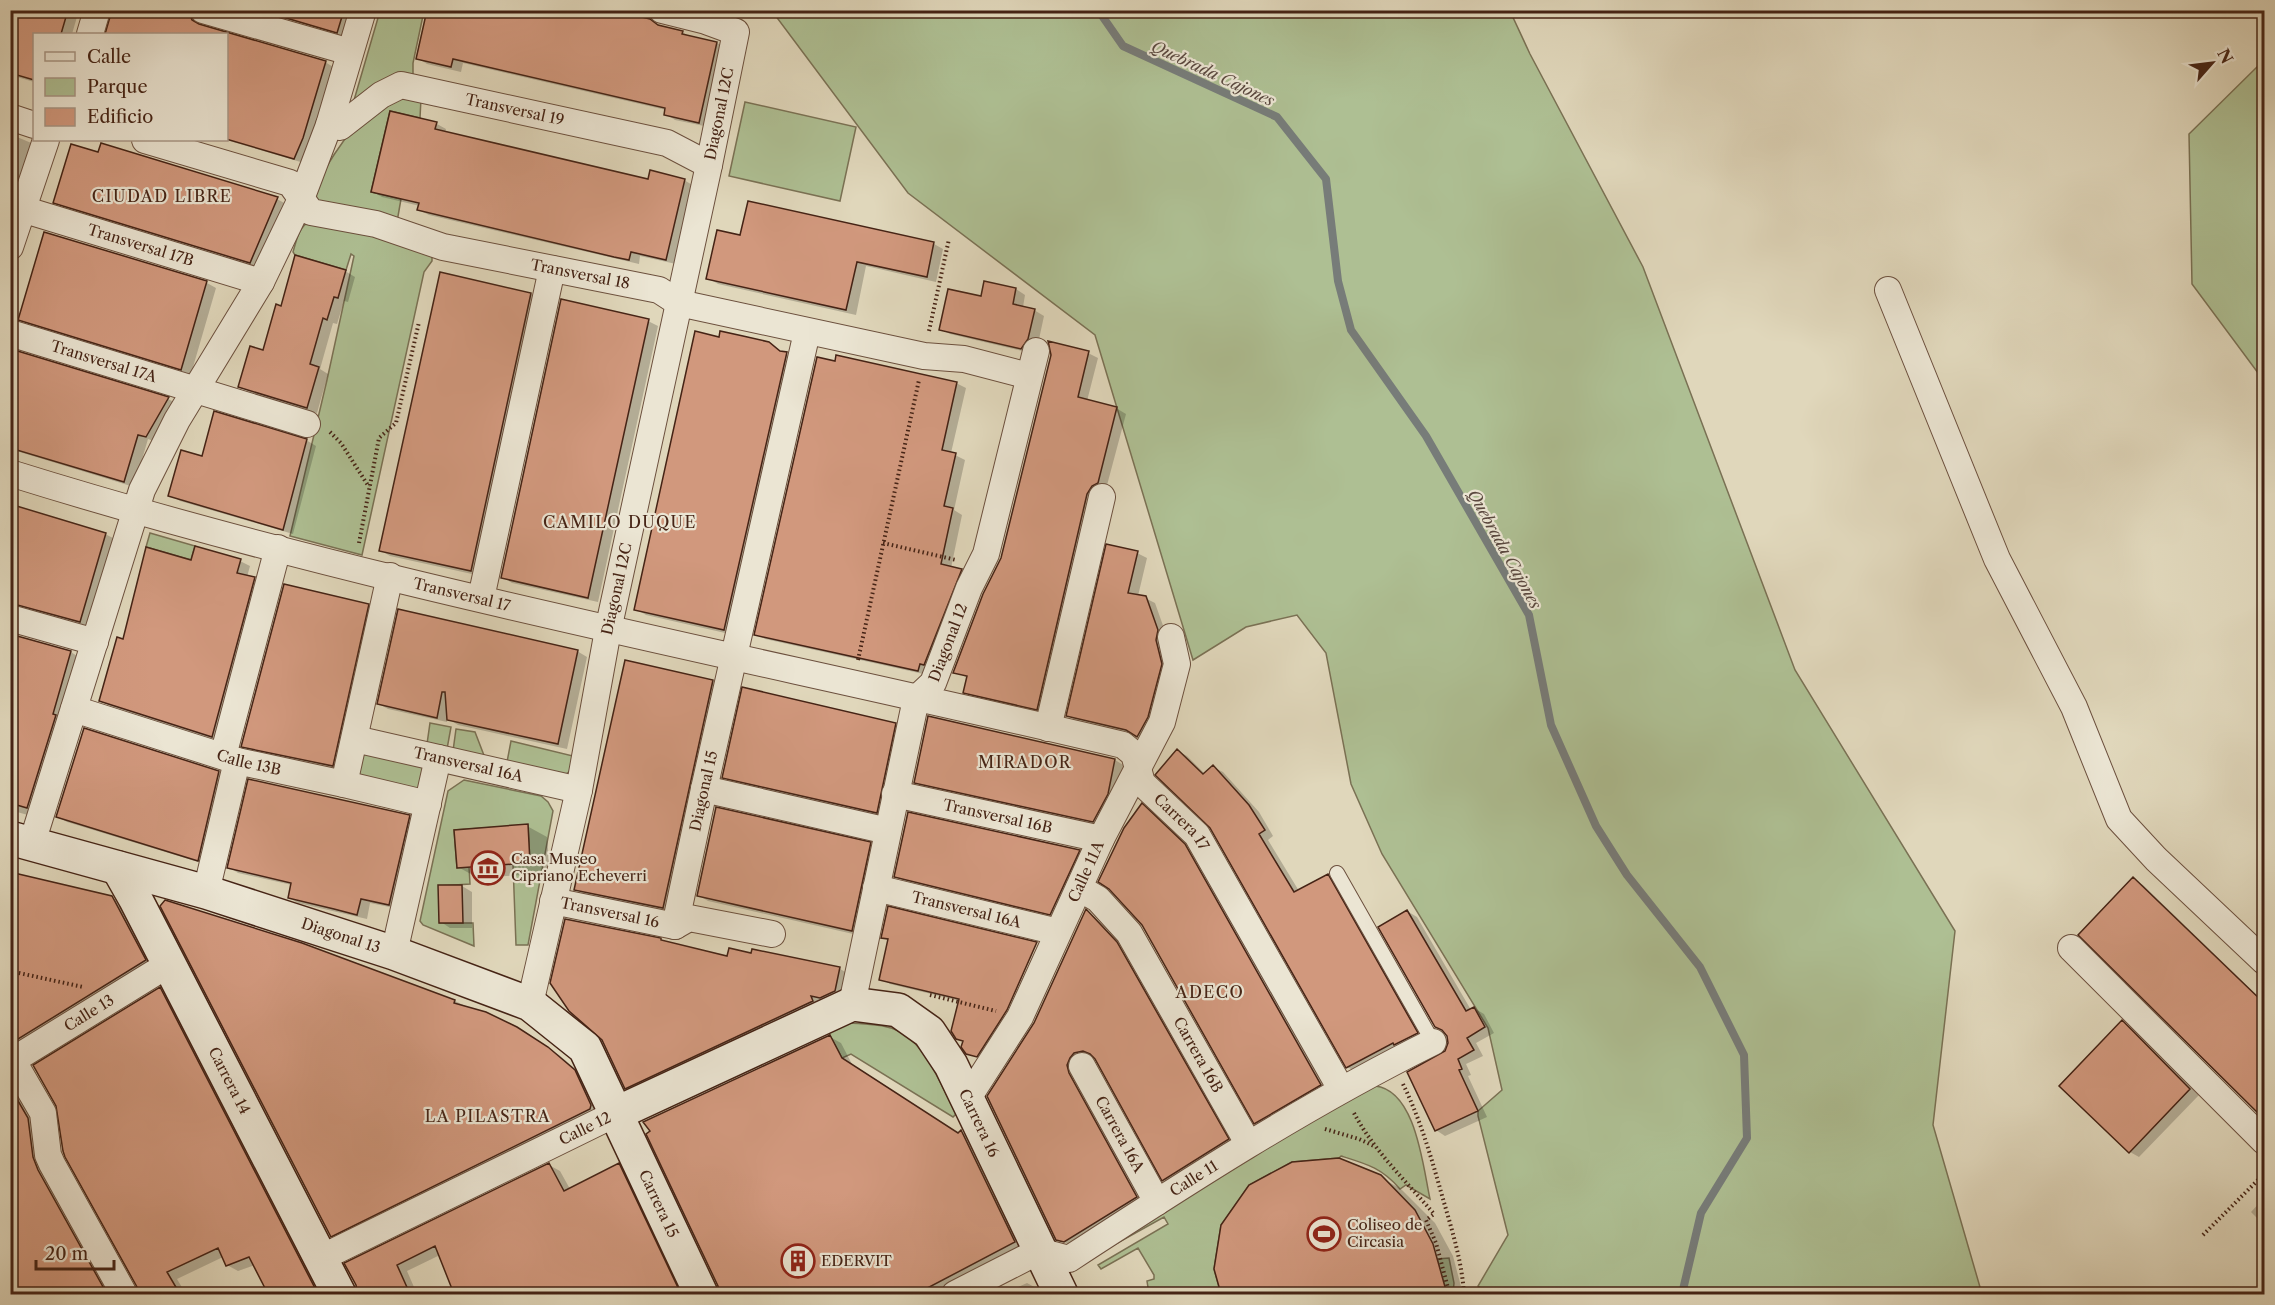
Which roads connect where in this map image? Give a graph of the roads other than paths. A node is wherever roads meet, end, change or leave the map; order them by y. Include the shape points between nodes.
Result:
1 (97, 10) edge
2 (203, 10) edge
3 (363, 10) edge
4 (662, 10) edge
5 (90, 33) edge
6 (350, 52) junction
7 (10, 117) edge
8 (33, 124) edge
9 (329, 125) junction
10 (46, 141) edge
11 (148, 141) edge
12 (709, 165) junction
13 (301, 199) junction
14 (22, 209) junction
15 (10, 247) edge
16 (552, 269) junction
17 (261, 282) junction
18 (1888, 290) dead end
19 (679, 303) junction
20 (807, 332) junction
21 (10, 333) edge
22 (1036, 351) dead end
23 (1029, 376) junction
24 (195, 391) junction
25 (307, 424) road end
26 (10, 473) edge
27 (1102, 497) dead end
28 (134, 512) junction
29 (278, 548) junction
30 (390, 576) junction
31 (481, 598) junction
32 (10, 618) edge
33 (608, 630) junction
34 (1171, 637) dead end
35 (95, 642) junction
36 (734, 656) junction
37 (916, 699) junction
38 (74, 709) junction
39 (1048, 728) junction
40 (356, 739) junction
41 (438, 758) junction
42 (230, 759) junction
43 (1137, 767) junction
44 (344, 784) junction
45 (704, 789) junction
46 (579, 790) junction
47 (896, 794) junction
48 (428, 804) junction
49 (888, 831) junction
50 (1101, 839) junction
51 (21, 841) edge
52 (118, 868) junction
53 (1337, 873) dead end
54 (876, 888) junction
55 (1079, 888) junction
56 (206, 892) junction
57 (553, 901) junction
58 (675, 926) junction
59 (1058, 932) junction
60 (772, 934) dead end
61 (2072, 948) dead end
62 (394, 953) junction
63 (2265, 961) edge
64 (169, 964) junction
65 (530, 1004) junction
66 (852, 1004) junction
67 (1433, 1042) joint
68 (12, 1061) edge
69 (1082, 1066) dead end
70 (1341, 1089) junction
71 (968, 1098) junction
72 (615, 1114) junction
73 (2265, 1141) edge
74 (1248, 1143) junction
75 (1156, 1202) junction
76 (1039, 1251) junction
77 (321, 1258) junction
78 (124, 1294) edge
79 (339, 1294) edge
80 (701, 1294) edge
81 (956, 1294) edge
82 (1061, 1294) edge

1 - 5 street
2 - 6 street
3 - 6 street
4 - 12 street, Diagonal 12C via 736,32
6 - 9 street
7 - 8 street
9 - 12 street, Transversal 19 via 340,127 381,95 401,85 667,143
9 - 13 street
10 - 14 street
11 - 13 street, Transversal 18 via 290,183
12 - 19 street, Diagonal 12C
13 - 16 street, Transversal 18 via 311,212 376,224 443,247
13 - 17 street
14 - 15 street
14 - 17 street, Transversal 17B
16 - 19 street, Transversal 18 via 659,290
16 - 31 street
17 - 24 street
18 - 63 street via 1997,559 2074,707 2119,819
19 - 20 street, Transversal 18
19 - 33 street, Diagonal 12C
20 - 23 street, Transversal 18 via 924,356 964,359
20 - 36 street, Diagonal 15
21 - 24 street, Transversal 17A
22 - 23 street, Diagonal 12
23 - 37 street, Diagonal 12 via 986,554 933,683
24 - 25 street
24 - 28 street
26 - 28 street, Transversal 17
27 - 39 street
28 - 29 street, Transversal 17
28 - 35 street
29 - 30 street, Transversal 17
29 - 42 street
30 - 31 street, Transversal 17
30 - 40 street
31 - 33 street, Transversal 17
32 - 35 street
33 - 36 street, Transversal 17
33 - 46 street, Diagonal 12C
34 - 43 street, Calle 11A via 1177,664 1162,722
35 - 38 street
36 - 37 street, Transversal 17
36 - 45 street, Diagonal 15
37 - 39 street, Carrera 17
37 - 47 street, Diagonal 12
38 - 42 street, Calle 13B
38 - 51 street
39 - 43 street, Carrera 17 via 1123,745 1134,754
40 - 41 street, Transversal 16A
40 - 44 street
41 - 46 street, Transversal 16A
41 - 48 street
42 - 44 street, Calle 13B
42 - 56 street
43 - 50 street, Calle 11A
43 - 70 street, Carrera 17 via 1142,783 1197,835
44 - 48 street, Calle 13B
45 - 49 street
45 - 58 street, Diagonal 15
46 - 57 street, Diagonal 12C
47 - 49 street, Diagonal 12
47 - 50 street, Transversal 16B
48 - 62 street
49 - 54 street, Diagonal 12
50 - 55 street, Calle 11A
51 - 52 main road, Diagonal 13
52 - 56 main road, Diagonal 13
52 - 64 main road, Carrera 14
53 - 67 lane
54 - 59 street, Transversal 16A
54 - 66 street, Diagonal 12
55 - 59 street, Calle 11A
55 - 74 street, Carrera 16B via 1098,899 1129,933
56 - 62 main road, Diagonal 13
57 - 58 street, Transversal 16
57 - 65 street, Diagonal 12C
58 - 60 street, Transversal 16 via 689,918
59 - 71 street, Calle 11A via 1020,1017
61 - 73 street
62 - 65 main road, Diagonal 13
64 - 68 street, Calle 13
64 - 77 main road, Carrera 14
65 - 72 main road, Diagonal 13 via 585,1048
66 - 71 main road, Carrera 16 via 898,1010 929,1032
66 - 72 main road, Calle 12
67 - 70 street, Calle 11
68 - 78 street via 43,1113 52,1164
69 - 75 street, Carrera 16A
70 - 74 street, Calle 11
71 - 76 main road, Carrera 16
72 - 77 street, Calle 12
72 - 80 main road, Carrera 15
74 - 75 street, Calle 11
75 - 76 street, Calle 11 via 1069,1259
76 - 81 street
76 - 82 main road, Carrera 16
77 - 79 main road, Carrera 14

